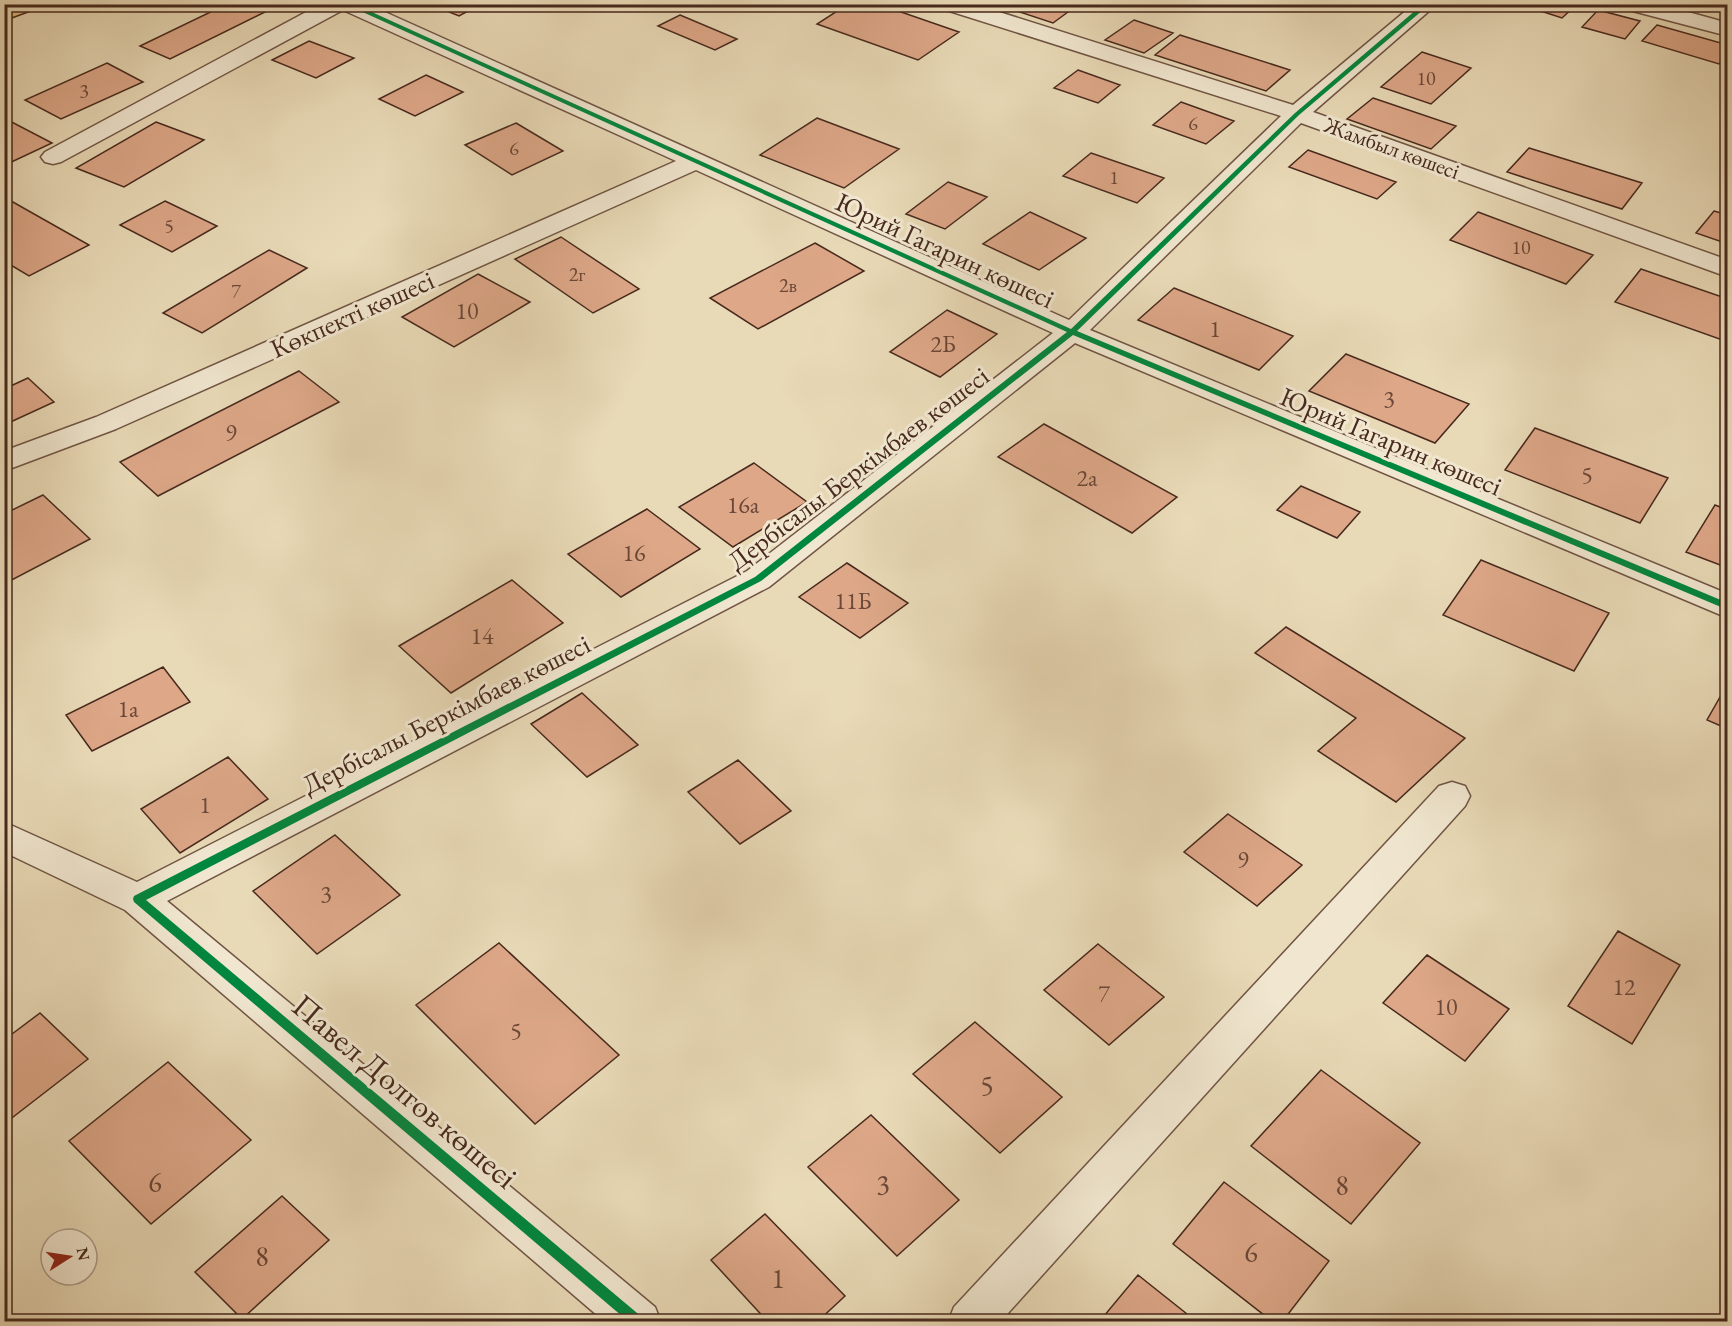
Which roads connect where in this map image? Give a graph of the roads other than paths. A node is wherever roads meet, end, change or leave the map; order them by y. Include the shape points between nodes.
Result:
1 (26, 4) edge
2 (338, 4) edge
3 (348, 4) edge
4 (951, 4) edge
5 (1427, 4) edge
6 (1633, 4) edge
7 (4, 14) edge
8 (1728, 30) edge
9 (1297, 114) junction
10 (52, 157) dead end
11 (697, 161) junction
12 (1728, 269) edge
13 (1072, 332) junction
14 (4, 462) edge
15 (1728, 606) edge
16 (1452, 796) dead end
17 (4, 836) edge
18 (138, 899) junction
19 (639, 1322) edge
20 (970, 1322) edge

1 - 7 highway
2 - 10 street
3 - 11 street, Юрий Гагарин көшесі
4 - 9 street, Жамбыл көшесі
5 - 9 street, Дербісалы Беркімбаев көшесі
6 - 8 street
9 - 12 street, Жамбыл көшесі
9 - 13 street, Дербісалы Беркімбаев көшесі
11 - 13 street, Юрий Гагарин көшесі
11 - 14 street, Көкпекті көшесі via 106,423
13 - 15 street, Юрий Гагарин көшесі
13 - 18 street, Дербісалы Беркімбаев көшесі via 758,579
16 - 20 street
17 - 18 street, Павел Долгов көшесі
18 - 19 street, Павел Долгов көшесі

